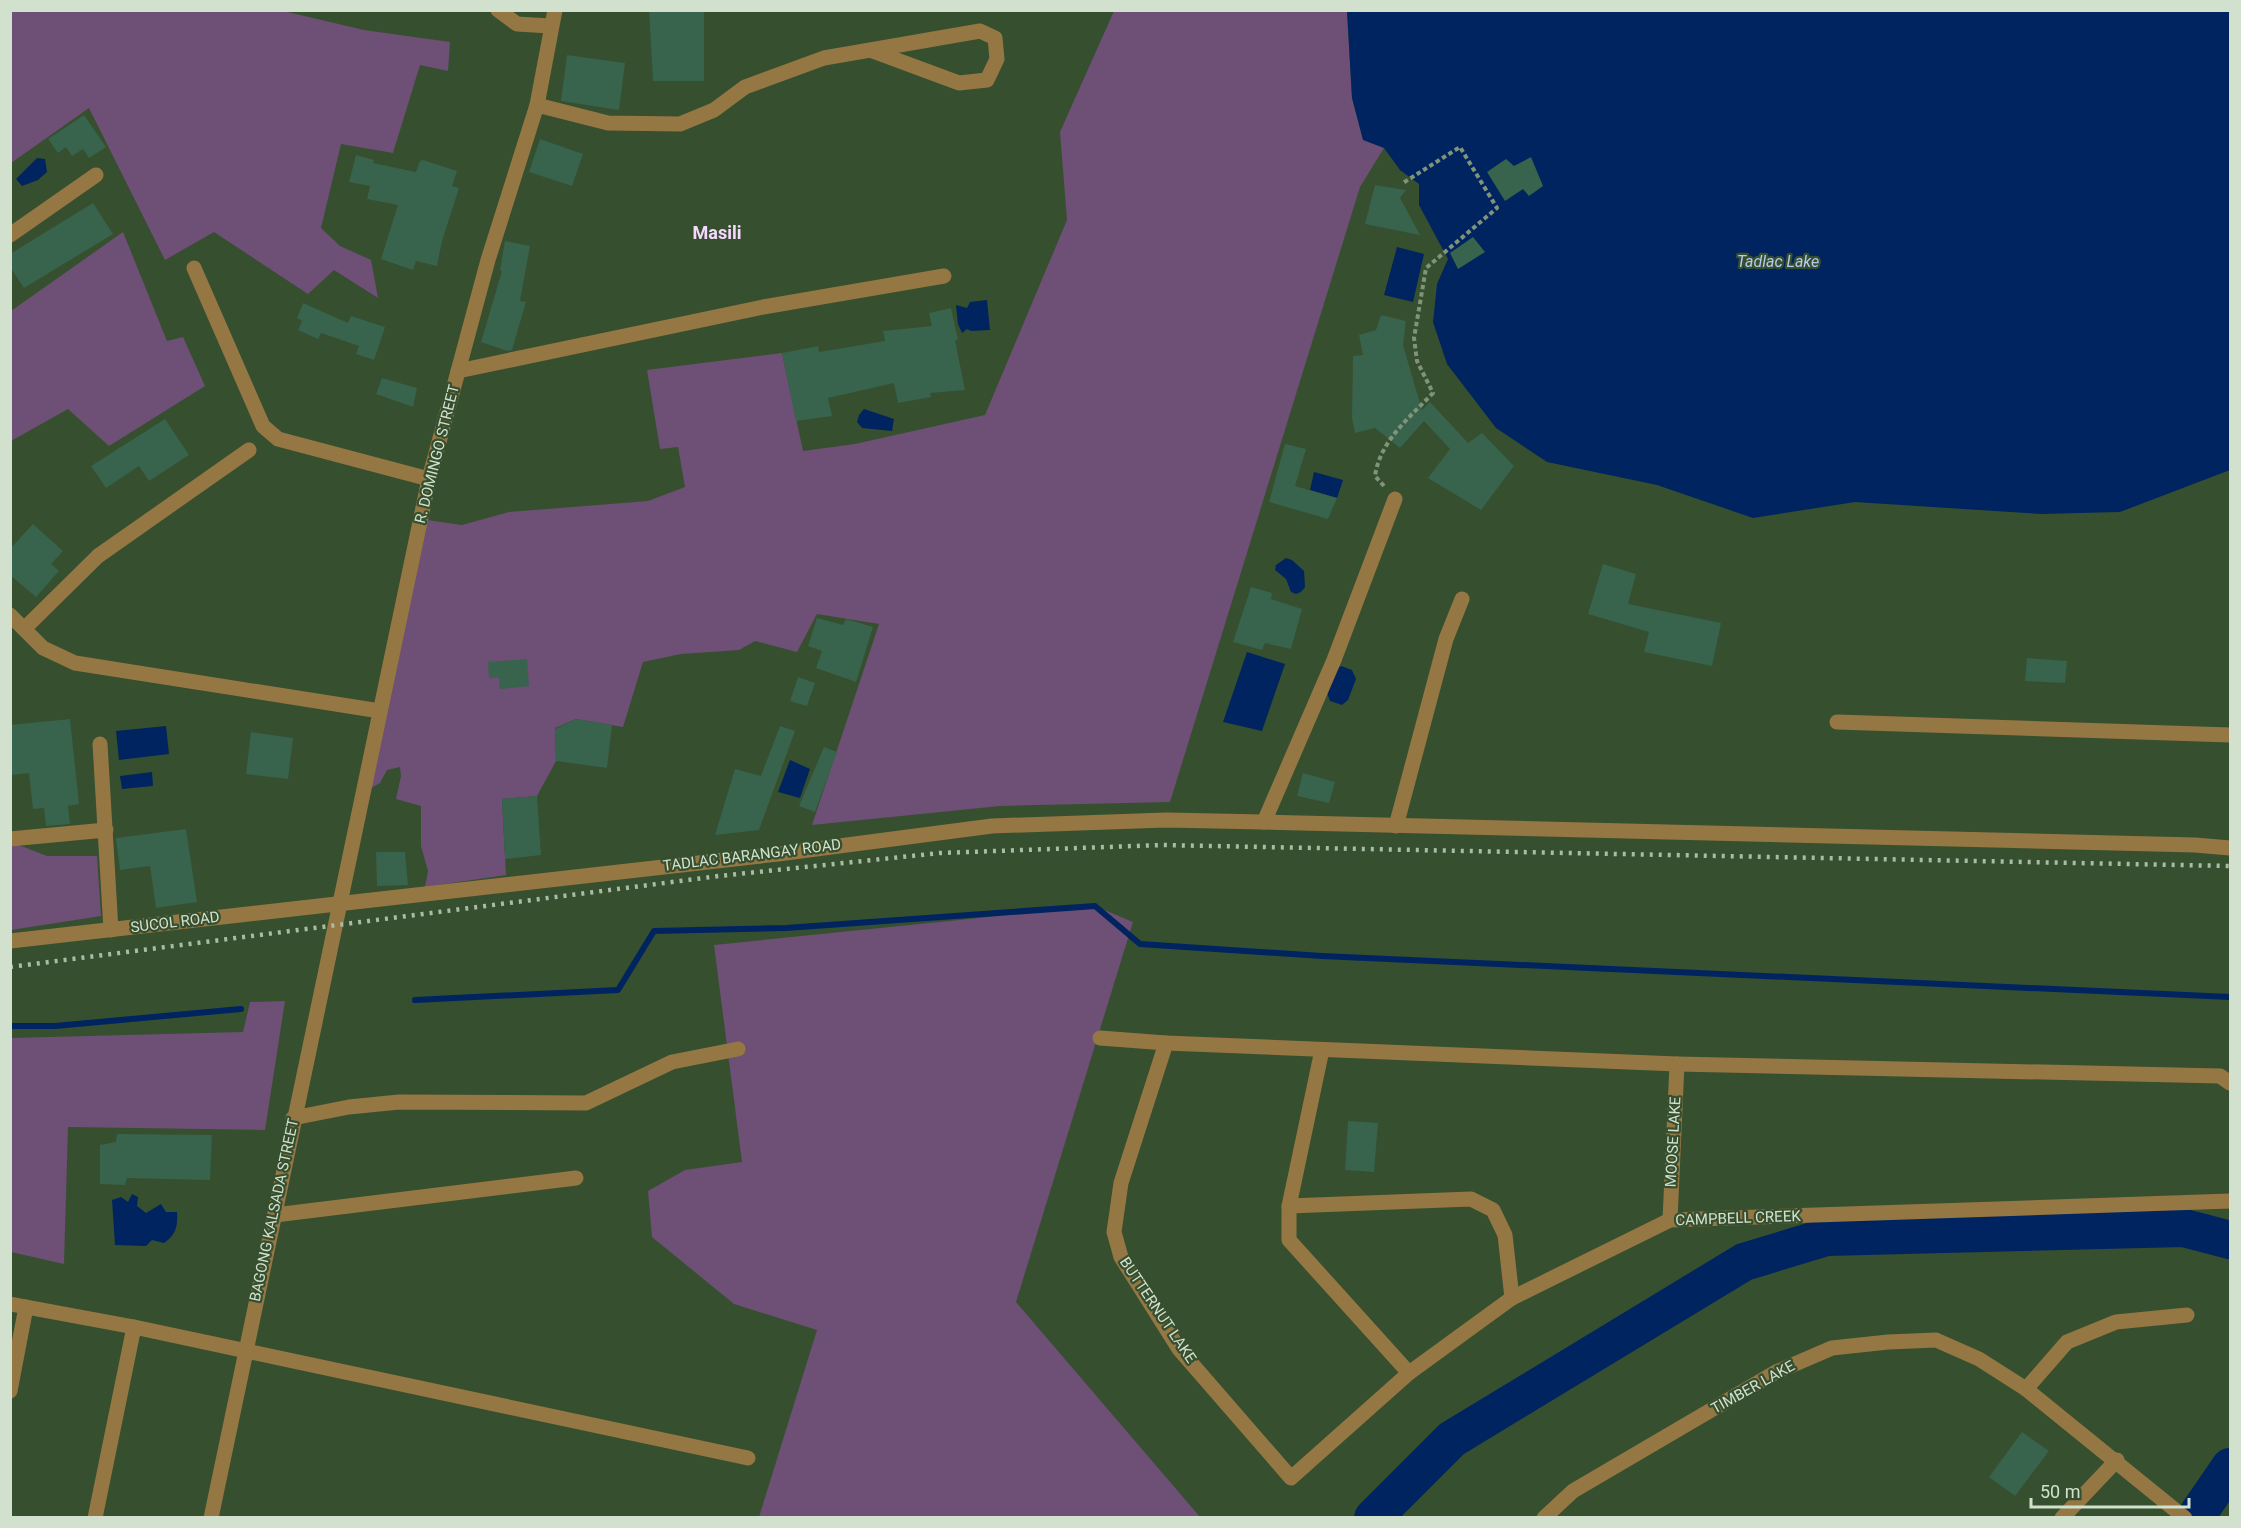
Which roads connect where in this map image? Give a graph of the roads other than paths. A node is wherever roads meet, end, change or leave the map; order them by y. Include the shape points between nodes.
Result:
1 (498, 10) edge
2 (555, 10) edge
3 (550, 26) junction
4 (870, 50) junction
5 (537, 105) junction
6 (96, 175) dead end
7 (10, 235) edge
8 (194, 268) dead end
9 (944, 276) dead end
10 (458, 371) junction
11 (249, 450) dead end
12 (429, 479) junction
13 (1395, 499) road end
14 (1462, 599) dead end
15 (10, 615) edge
16 (24, 629) junction
17 (380, 711) junction
18 (1837, 722) dead end
19 (2230, 735) edge
20 (100, 744) dead end
21 (1264, 822) junction
22 (1396, 826) junction
23 (106, 830) junction
24 (10, 839) edge
25 (2230, 848) edge
26 (340, 903) junction
27 (111, 930) junction
28 (10, 941) edge
29 (1100, 1038) dead end
30 (1166, 1044) junction
31 (738, 1049) dead end
32 (1322, 1050) junction
33 (1677, 1064) junction
34 (2230, 1083) edge
35 (293, 1118) junction
36 (576, 1178) dead end
37 (2230, 1201) edge
38 (1289, 1206) junction
39 (274, 1215) junction
40 (1670, 1220) junction
41 (1512, 1298) junction
42 (18, 1305) edge
43 (2187, 1315) dead end
44 (134, 1327) junction
45 (244, 1353) junction
46 (1409, 1373) junction
47 (2026, 1389) junction
48 (10, 1391) edge
49 (748, 1458) dead end
50 (2117, 1460) junction
51 (1291, 1478) joint
52 (95, 1518) edge
53 (211, 1518) edge
54 (1544, 1518) edge
55 (2062, 1518) edge
56 (2185, 1518) edge

1 - 3 street via 517,24
2 - 3 street, R. DOMINGO STREET
3 - 5 street, R. DOMINGO STREET
4 - 4 street via 959,82 987,80 997,58 995,38 980,31
4 - 5 street via 824,58 745,87 714,110 680,124 608,123
5 - 10 street, R. DOMINGO STREET
6 - 7 street
8 - 12 street via 263,426 278,439
9 - 10 street via 763,307
10 - 12 street, R. DOMINGO STREET
11 - 16 street via 98,556
12 - 17 street, R. DOMINGO STREET
13 - 21 street via 1334,660
14 - 22 street via 1446,639
15 - 16 street
16 - 17 street via 43,648 75,663
17 - 26 street, R. DOMINGO STREET
18 - 19 street
20 - 23 street
21 - 22 street, TADLAC BARANGAY ROAD
21 - 26 street, TADLAC BARANGAY ROAD via 1166,820 992,826
22 - 25 street, TADLAC BARANGAY ROAD
23 - 24 street
23 - 27 street
26 - 27 street, SUCOL ROAD
26 - 35 street, BAGONG KALSADA STREET
27 - 28 street, SUCOL ROAD
29 - 30 street
30 - 32 street
30 - 51 street, BUTTERNUT LAKE via 1121,1183 1114,1232 1121,1257 1179,1349
31 - 35 street via 672,1062 586,1103 399,1102
32 - 33 street
32 - 38 street
33 - 34 street via 2220,1076
33 - 40 street, MOOSE LAKE
35 - 39 street, BAGONG KALSADA STREET
36 - 39 street
37 - 40 street, CAMPBELL CREEK
38 - 41 street via 1472,1199 1493,1210 1505,1235
38 - 46 street via 1289,1240
39 - 45 street, BAGONG KALSADA STREET
40 - 41 street, CAMPBELL CREEK
41 - 46 street, CAMPBELL CREEK
42 - 44 street
42 - 48 street
43 - 47 street via 2116,1322 2067,1342
44 - 45 street
44 - 52 street
45 - 49 street
45 - 53 street, BAGONG KALSADA STREET
46 - 51 street, CAMPBELL CREEK
47 - 50 street, TIMBER LAKE
47 - 54 street, TIMBER LAKE via 1979,1359 1936,1340 1832,1348 1776,1372 1583,1485
50 - 55 street
50 - 56 street, TIMBER LAKE

